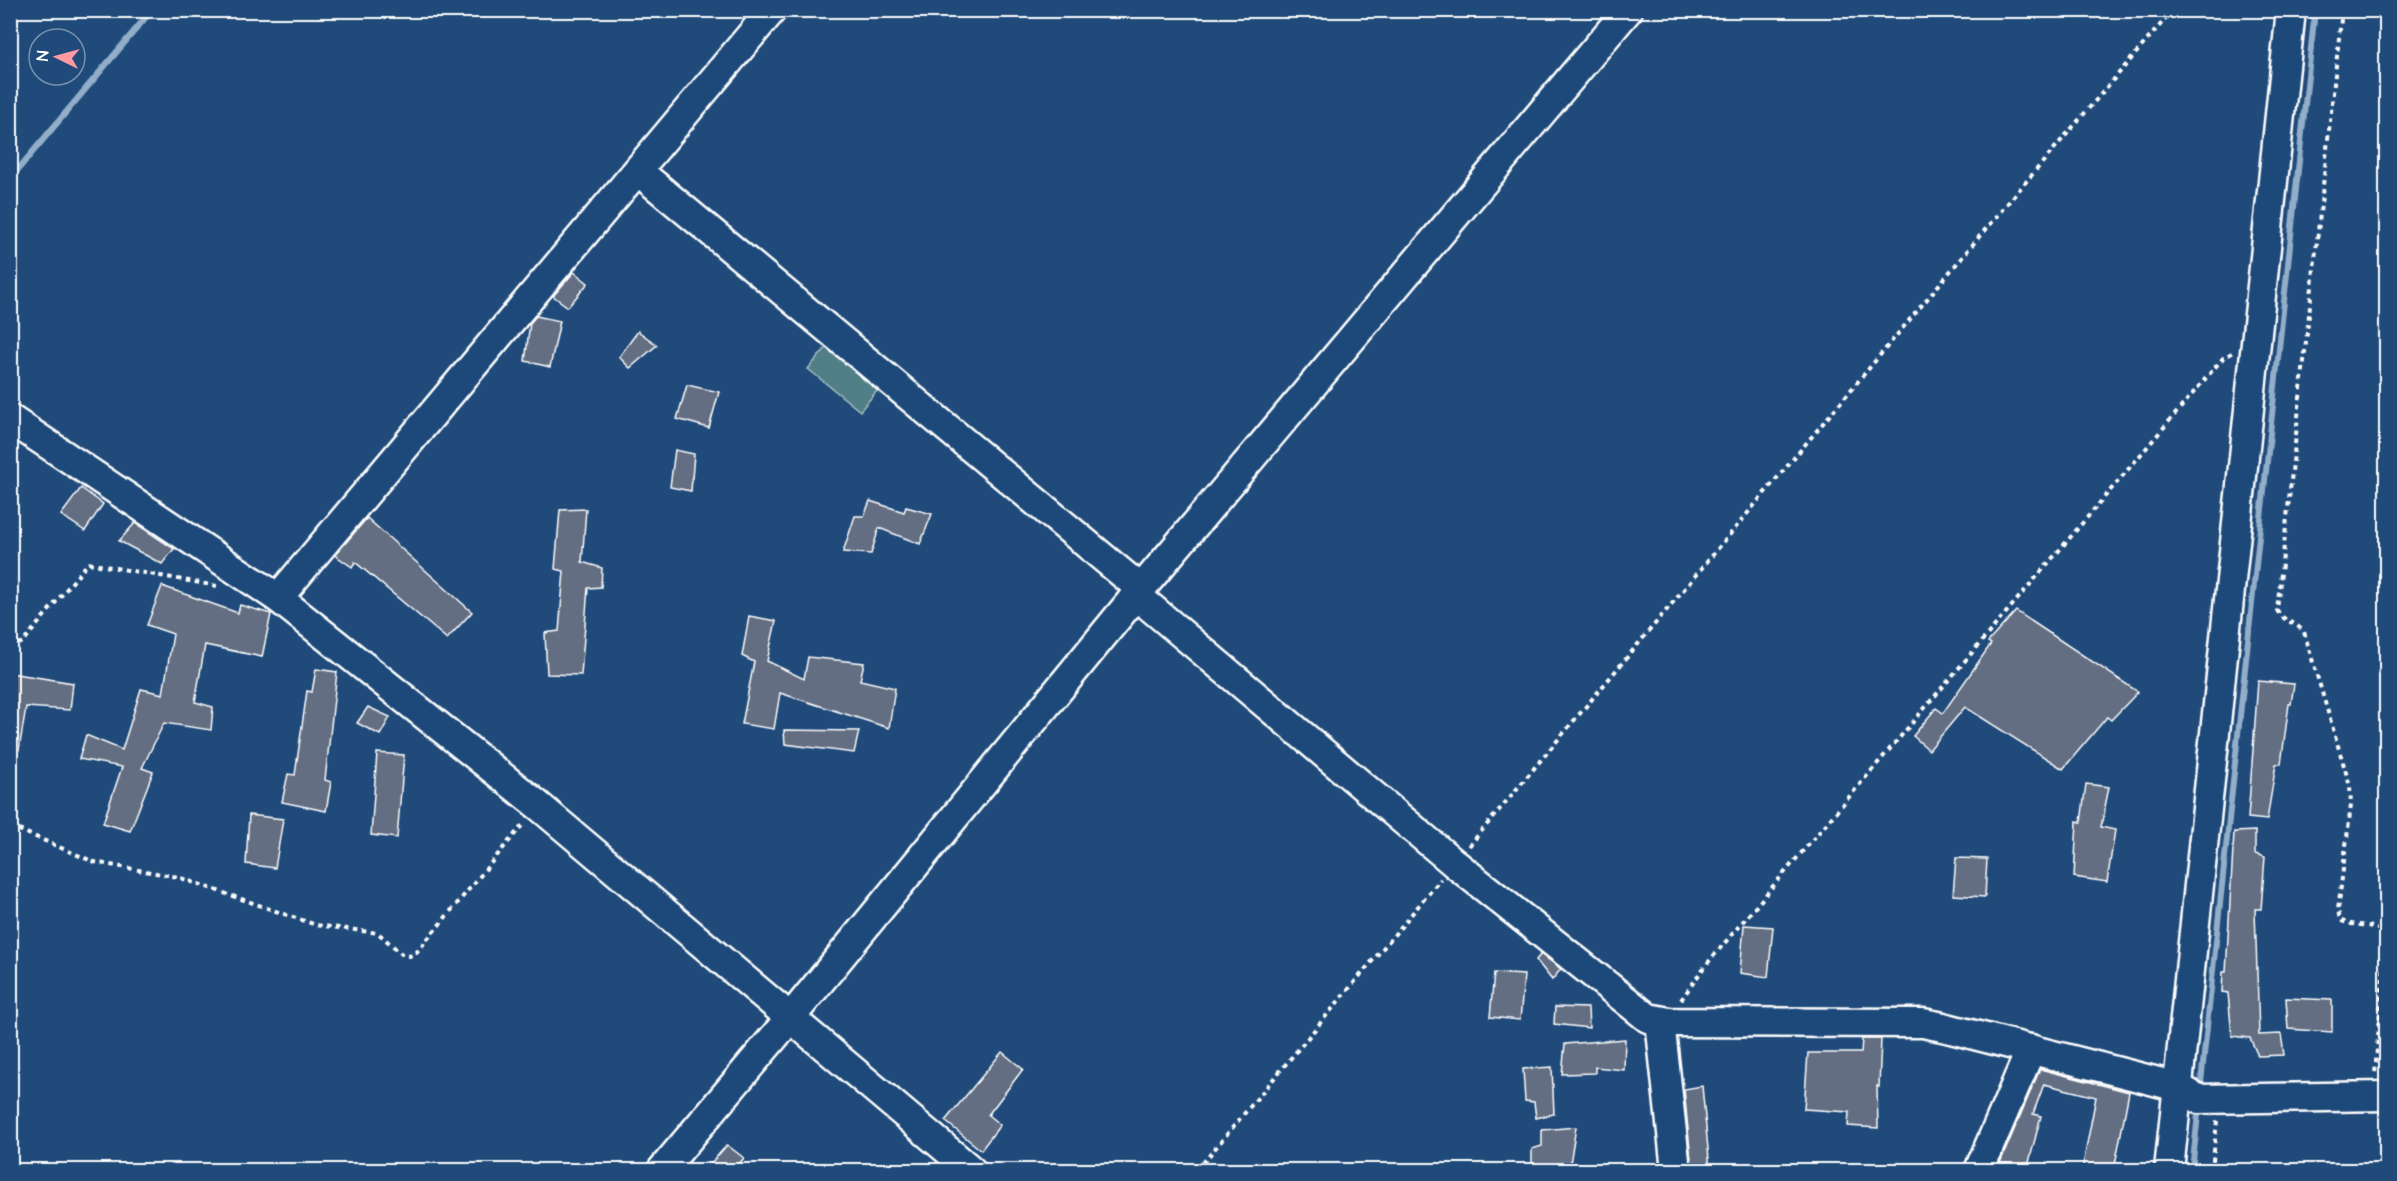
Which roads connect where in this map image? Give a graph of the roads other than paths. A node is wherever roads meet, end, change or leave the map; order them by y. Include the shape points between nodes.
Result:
1 (772, 10) edge
2 (1628, 10) edge
3 (2291, 10) edge
4 (638, 171) junction
5 (10, 419) edge
6 (278, 598) junction
7 (1146, 601) junction
8 (791, 1017) junction
9 (1664, 1021) junction
10 (2031, 1049) junction
11 (2201, 1096) junction
12 (2380, 1096) edge
13 (662, 1170) edge
14 (971, 1170) edge
15 (1676, 1170) edge
16 (1979, 1170) edge
17 (2169, 1170) edge

1 - 4 street
2 - 7 street
3 - 11 street via 2256,345
4 - 6 street
4 - 7 street
5 - 6 street
6 - 8 street via 539,806
7 - 8 street
7 - 9 street via 1454,863 1648,1018
8 - 13 street
8 - 14 street
9 - 10 street via 1923,1023
9 - 15 street
10 - 11 street
10 - 16 street
11 - 12 street
11 - 17 street

